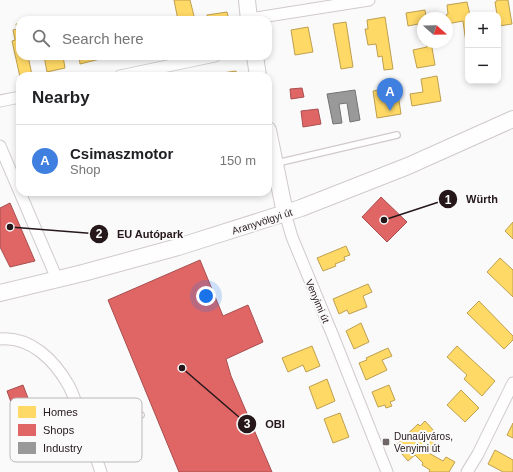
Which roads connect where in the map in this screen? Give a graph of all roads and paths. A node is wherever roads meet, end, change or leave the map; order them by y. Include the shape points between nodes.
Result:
1 (247, 0) edge
2 (369, 0) edge
3 (249, 16) edge
4 (272, 16) edge
5 (196, 60) edge
6 (256, 60) edge
7 (139, 72) edge
8 (257, 72) edge
9 (16, 98) edge
10 (0, 101) edge
11 (513, 119) edge
12 (397, 135) dead end
13 (0, 146) edge
14 (272, 152) edge
15 (274, 163) junction
16 (16, 183) edge
17 (21, 196) edge
18 (284, 213) junction
19 (57, 279) junction
20 (0, 292) edge
21 (0, 339) edge
22 (513, 383) edge
23 (73, 398) edge
24 (97, 462) edge
25 (387, 470) edge
26 (101, 472) edge
27 (467, 472) edge

1 - 3 street
2 - 4 street
5 - 7 street
6 - 8 street
9 - 10 street
11 - 18 street, Aranyvölgyi út via 408,166
12 - 15 lane
13 - 16 street
14 - 15 street, Venyimi út
15 - 18 street, Venyimi út
17 - 19 street
18 - 19 street, Aranyvölgyi út via 178,248
18 - 25 street, Venyimi út
19 - 20 street, Aranyvölgyi út
21 - 23 street via 15,338 24,341 42,353 52,362
22 - 27 street
24 - 26 street

